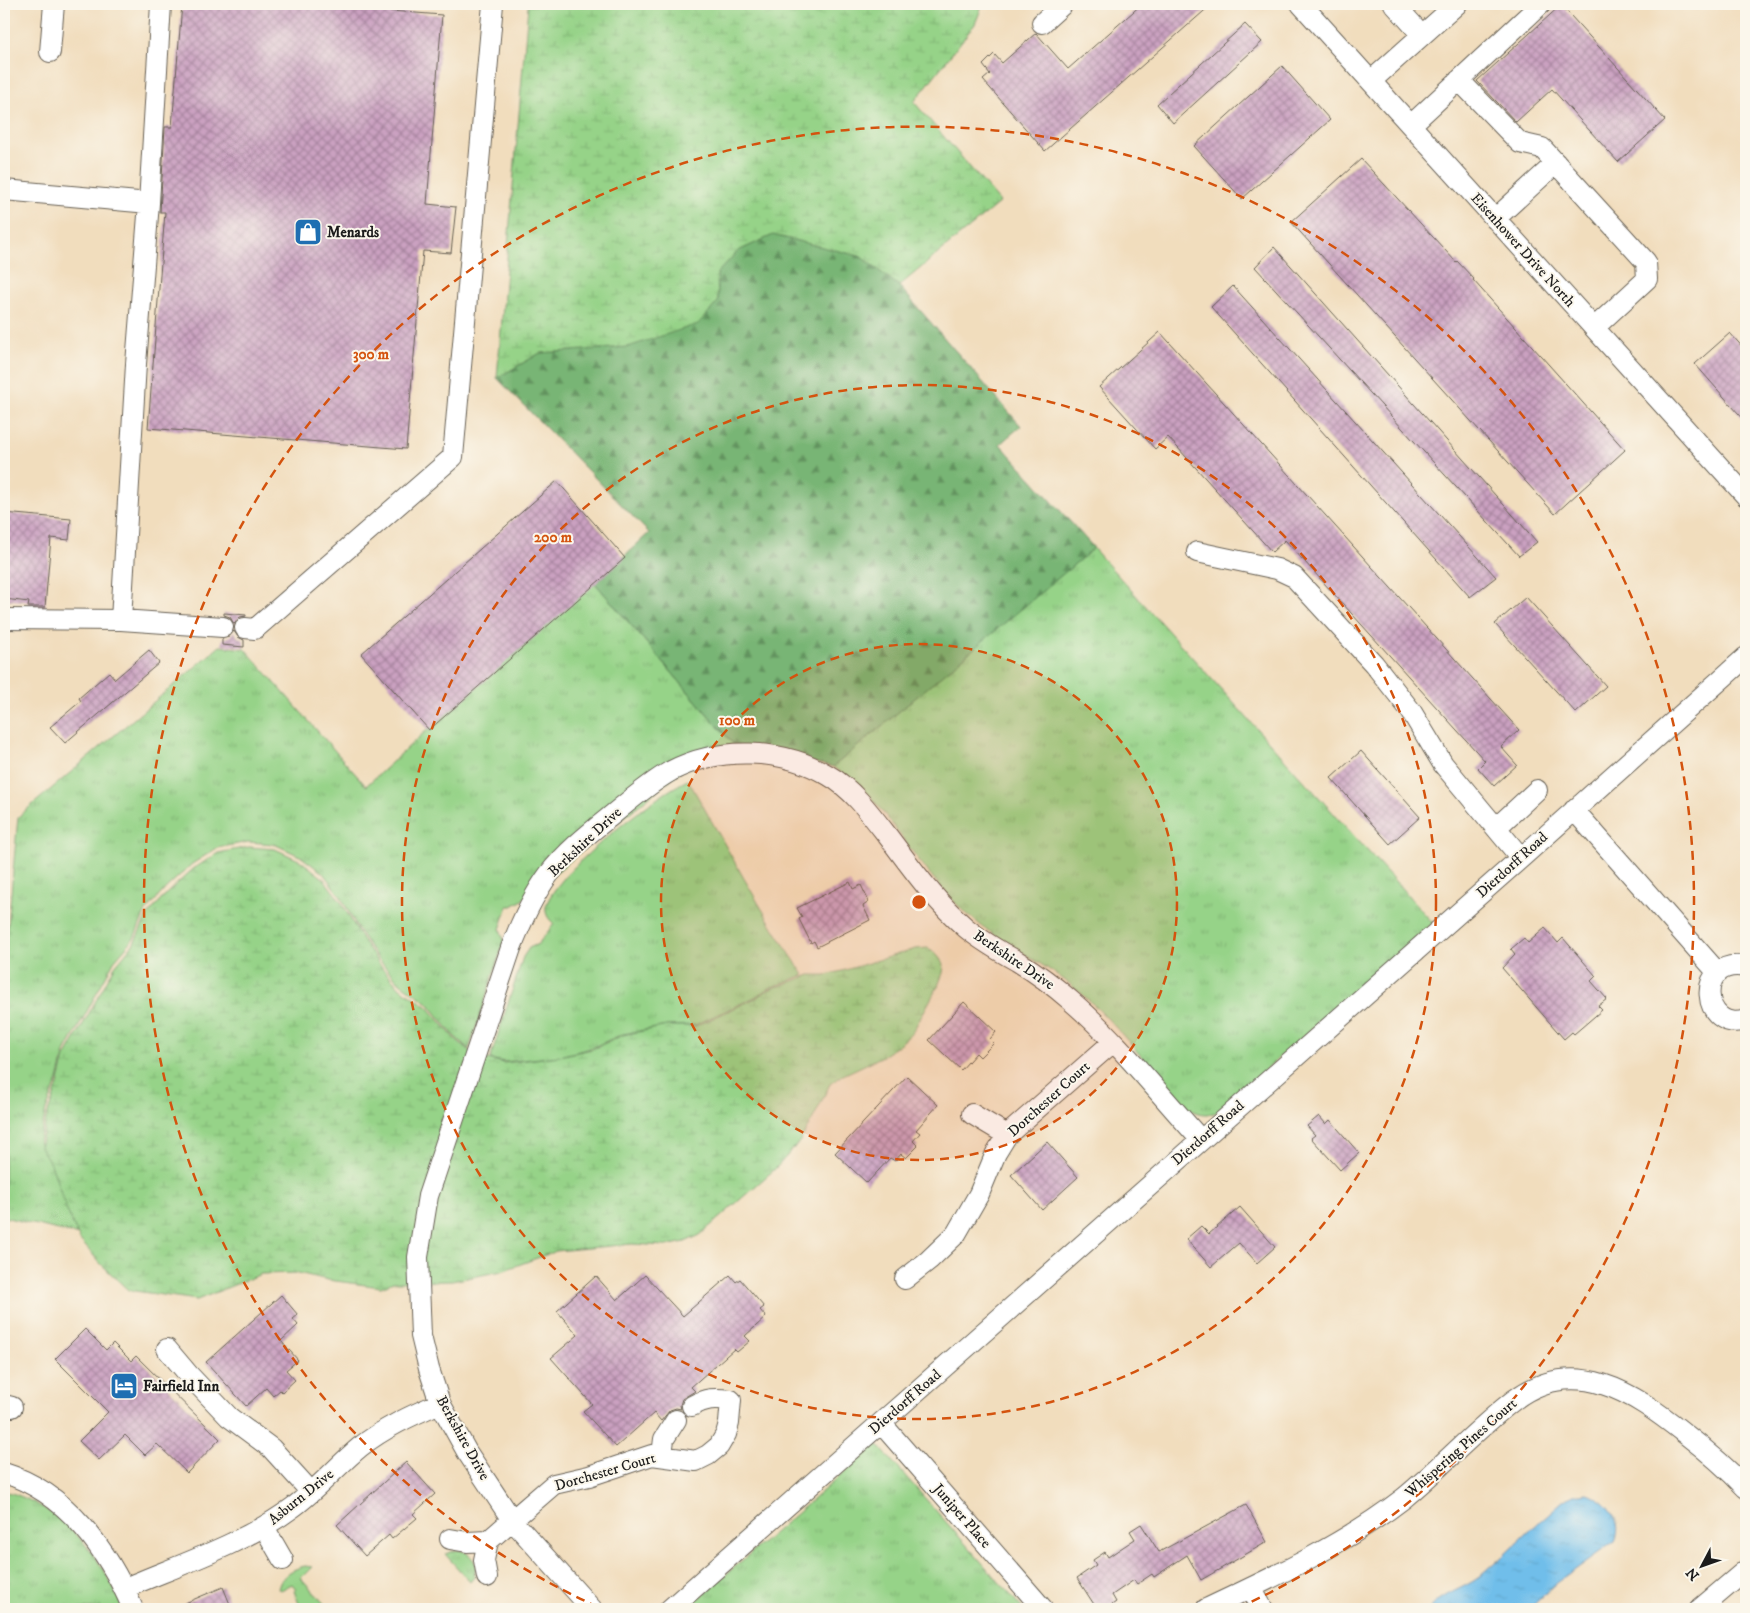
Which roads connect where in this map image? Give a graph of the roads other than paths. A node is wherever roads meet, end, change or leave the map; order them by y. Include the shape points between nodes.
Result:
1 (54, 4) edge
2 (162, 4) edge
3 (493, 4) edge
4 (1063, 4) edge
5 (1301, 4) edge
6 (1394, 4) edge
7 (1457, 4) edge
8 (1541, 4) edge
9 (1042, 23) dead end
10 (1422, 35) junction
11 (50, 52) dead end
12 (1459, 80) junction
13 (1371, 81) junction
14 (1411, 125) junction
15 (1556, 163) junction
16 (4, 190) edge
17 (149, 203) junction
18 (1495, 219) junction
19 (1594, 328) junction
20 (1746, 496) edge
21 (1197, 552) dead end
22 (4, 619) edge
23 (121, 620) junction
24 (223, 627) dead end
25 (245, 628) dead end
26 (1746, 657) edge
27 (1537, 790) dead end
28 (1574, 810) junction
29 (1496, 828) junction
30 (1521, 858) junction
31 (1746, 967) edge
32 (1718, 973) junction
33 (1746, 1020) edge
34 (1113, 1042) junction
35 (972, 1114) dead end
36 (1008, 1135) junction
37 (1201, 1140) junction
38 (905, 1280) dead end
39 (167, 1349) dead end
40 (440, 1403) junction
41 (692, 1406) dead end
42 (676, 1420) dead end
43 (881, 1423) junction
44 (662, 1455) junction
45 (4, 1474) edge
46 (1746, 1488) edge
47 (311, 1492) junction
48 (512, 1520) junction
49 (264, 1527) junction
50 (450, 1539) dead end
51 (488, 1541) junction
52 (283, 1560) dead end
53 (1746, 1570) edge
54 (487, 1578) dead end
55 (125, 1588) junction
56 (1251, 1588) junction
57 (133, 1609) edge
58 (592, 1609) edge
59 (670, 1609) edge
60 (1042, 1609) edge
61 (1206, 1609) edge
62 (1263, 1609) edge
63 (1700, 1609) edge

1 - 11 street
2 - 17 street
3 - 25 street via 452,457 255,629
4 - 9 street
5 - 13 street, Eisenhower Drive North
6 - 10 street
7 - 10 street
8 - 12 street
10 - 13 street
12 - 14 street
12 - 15 street via 1520,144 1542,148
13 - 14 street, Eisenhower Drive North
14 - 18 street, Eisenhower Drive North
15 - 18 street
15 - 19 street via 1646,262 1647,278
16 - 17 street
17 - 23 street
18 - 19 street, Eisenhower Drive North
19 - 20 street, Eisenhower Drive North
21 - 29 street via 1277,569 1294,577 1374,664 1412,711 1443,764
22 - 23 street
23 - 24 street
26 - 28 street, Dierdorff Road
27 - 29 street
28 - 30 street, Dierdorff Road
28 - 32 street
29 - 30 street
30 - 37 street, Dierdorff Road
31 - 32 street via 1726,967
32 - 33 street via 1709,988 1712,1006 1732,1022
34 - 36 street, Dorchester Court
34 - 37 street, Berkshire Drive
34 - 40 street, Berkshire Drive via 1046,980 989,946 966,928 919,878 855,797 829,775 788,758 742,753 709,756 672,771 588,834 551,872 524,916 511,948 428,1196 422,1230 418,1265 421,1336
35 - 36 street
36 - 38 street, Dorchester Court via 996,1153 980,1194 956,1234
37 - 43 street, Dierdorff Road
39 - 47 street via 229,1417 271,1448
40 - 47 street, Asburn Drive via 386,1429 361,1446
40 - 48 street, Berkshire Drive via 467,1452
41 - 44 street, Dorchester Court via 703,1400 730,1400 729,1423 719,1446 696,1461
42 - 44 street via 664,1439
43 - 59 street, Dierdorff Road
43 - 60 street, Juniper Place
44 - 48 street, Dorchester Court via 647,1456 554,1484
45 - 55 street via 50,1496 71,1515 106,1555
46 - 56 street, Whispering Pines Court via 1682,1431 1626,1393 1591,1380 1558,1381 1515,1400 1373,1520
47 - 49 street, Asburn Drive
48 - 51 street, Dorchester Court
48 - 58 street, Berkshire Drive
49 - 52 street
49 - 55 street, Asburn Drive
50 - 51 street
51 - 54 street via 484,1560
53 - 63 street
55 - 57 street
56 - 61 street, Whispering Pines Court
56 - 62 street

